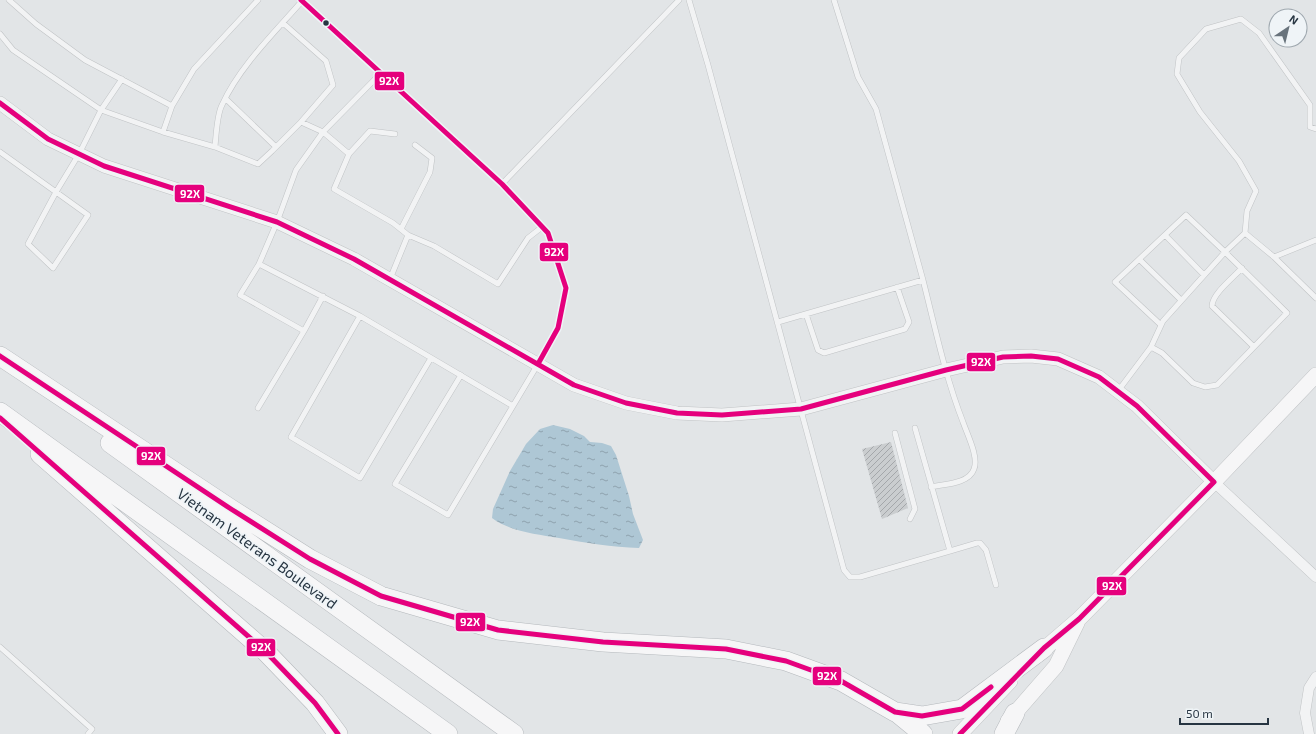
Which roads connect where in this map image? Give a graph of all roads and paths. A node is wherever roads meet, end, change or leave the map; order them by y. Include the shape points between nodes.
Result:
1 (9, 0) edge
2 (258, 0) edge
3 (301, 0) edge
4 (679, 0) edge
5 (689, 0) edge
6 (834, 0) edge
7 (283, 23) junction
8 (0, 34) edge
9 (381, 73) junction
10 (122, 79) junction
11 (226, 99) junction
12 (0, 103) edge
13 (172, 106) junction
14 (102, 110) junction
15 (301, 122) junction
16 (1316, 129) edge
17 (163, 132) junction
18 (322, 132) junction
19 (395, 134) dead end
20 (415, 145) dead end
21 (214, 147) junction
22 (276, 147) junction
23 (0, 152) edge
24 (79, 154) junction
25 (349, 154) junction
26 (502, 184) junction
27 (56, 192) junction
28 (277, 222) junction
29 (542, 227) junction
30 (401, 229) junction
31 (1245, 233) junction
32 (408, 235) junction
33 (1165, 235) junction
34 (1316, 240) edge
35 (1225, 252) junction
36 (1274, 257) junction
37 (1140, 260) junction
38 (259, 264) junction
39 (1242, 268) junction
40 (1204, 275) junction
41 (390, 280) junction
42 (923, 280) junction
43 (897, 287) junction
44 (323, 296) junction
45 (1316, 298) edge
46 (1182, 300) junction
47 (806, 314) junction
48 (360, 316) junction
49 (778, 322) junction
50 (1161, 325) junction
51 (304, 331) junction
52 (1151, 347) junction
53 (1254, 347) junction
54 (0, 356) edge
55 (431, 358) junction
56 (0, 363) edge
57 (538, 364) junction
58 (946, 370) junction
59 (461, 375) junction
60 (1316, 375) edge
61 (1118, 391) junction
62 (513, 406) junction
63 (258, 408) dead end
64 (801, 409) junction
65 (0, 412) edge
66 (0, 418) edge
67 (915, 428) dead end
68 (895, 433) dead end
69 (1214, 482) junction
70 (931, 487) junction
71 (910, 519) dead end
72 (950, 551) junction
73 (1316, 577) edge
74 (996, 585) dead end
75 (1079, 619) junction
76 (0, 647) edge
77 (1044, 648) junction
78 (1316, 677) edge
79 (895, 712) junction
80 (1015, 713) junction
81 (88, 734) edge
82 (338, 734) edge
83 (448, 734) edge
84 (514, 734) edge
85 (923, 734) edge
86 (960, 734) edge
87 (996, 734) edge
88 (1004, 734) edge
89 (1310, 734) edge

1 - 10 lane via 84,60
2 - 13 lane via 194,69
3 - 7 lane
3 - 9 lane
4 - 26 lane
5 - 49 lane
6 - 42 lane via 858,77 876,109
7 - 11 lane via 242,72
7 - 15 lane via 326,61 333,85
8 - 14 lane via 13,50
9 - 18 lane
9 - 26 lane
10 - 13 lane
10 - 14 lane
11 - 21 lane via 221,106
11 - 22 lane
12 - 24 street via 48,139
13 - 17 lane
14 - 17 lane
14 - 24 lane
15 - 18 lane
15 - 22 lane
16 - 31 lane via 1310,127 1310,105 1259,33 1241,19 1206,29 1179,58 1177,74 1200,112 1239,161 1256,191 1247,211
17 - 21 lane
18 - 25 lane
18 - 28 lane via 296,170
19 - 25 lane via 370,131
20 - 30 lane via 432,158 430,172
21 - 22 lane via 258,164
23 - 27 lane
24 - 27 lane
24 - 28 street via 104,166
25 - 30 lane via 334,189
26 - 29 lane
27 - 27 lane via 88,215 53,268 28,244
28 - 38 lane
28 - 41 street via 354,259
29 - 32 lane via 528,238 498,284 434,246
29 - 57 lane via 548,233 566,288 558,328
30 - 32 lane
31 - 35 lane
31 - 36 lane
32 - 41 lane
33 - 35 lane via 1186,215
33 - 37 lane
33 - 40 lane
34 - 36 lane
35 - 39 lane
35 - 40 lane
36 - 45 lane
37 - 46 lane
37 - 50 lane via 1115,282
38 - 44 lane
38 - 51 lane via 240,295
39 - 53 lane via 1215,297 1212,306
39 - 53 lane via 1287,313
40 - 46 lane
41 - 57 street
42 - 43 lane
42 - 58 lane
43 - 47 lane
43 - 47 lane via 909,322 905,329 824,353 818,350
44 - 48 lane
44 - 51 lane
46 - 50 lane
47 - 49 lane
48 - 55 lane
48 - 55 lane via 291,437 360,478
49 - 64 lane
50 - 52 lane
51 - 63 lane
52 - 53 lane via 1162,353 1193,383 1205,387 1217,385
52 - 61 lane
54 - 79 highway via 310,559 381,596 498,630 603,642 726,649 786,661 841,681
55 - 59 lane
56 - 84 highway, Vietnam Veterans Boulevard
57 - 62 lane
57 - 64 street via 574,385 626,403 676,413 722,416
58 - 61 street via 1003,357 1031,356 1058,359 1099,377
58 - 64 street
58 - 70 lane via 972,448 975,465 966,479
59 - 62 lane
59 - 62 lane via 395,484 448,515
60 - 69 main road
61 - 69 street via 1137,406
64 - 72 lane via 844,570 850,577 860,577
65 - 83 highway
66 - 82 highway via 265,651 315,703
67 - 70 lane
68 - 71 lane via 915,509
69 - 73 street
69 - 75 main road
70 - 72 lane
72 - 74 lane via 980,543 986,550
75 - 77 main road
75 - 80 main road via 1056,666
76 - 81 lane via 92,729
77 - 79 highway via 962,709 922,716
77 - 86 main road
78 - 89 street via 1309,688 1305,713
79 - 85 highway
80 - 87 main road
80 - 88 highway

